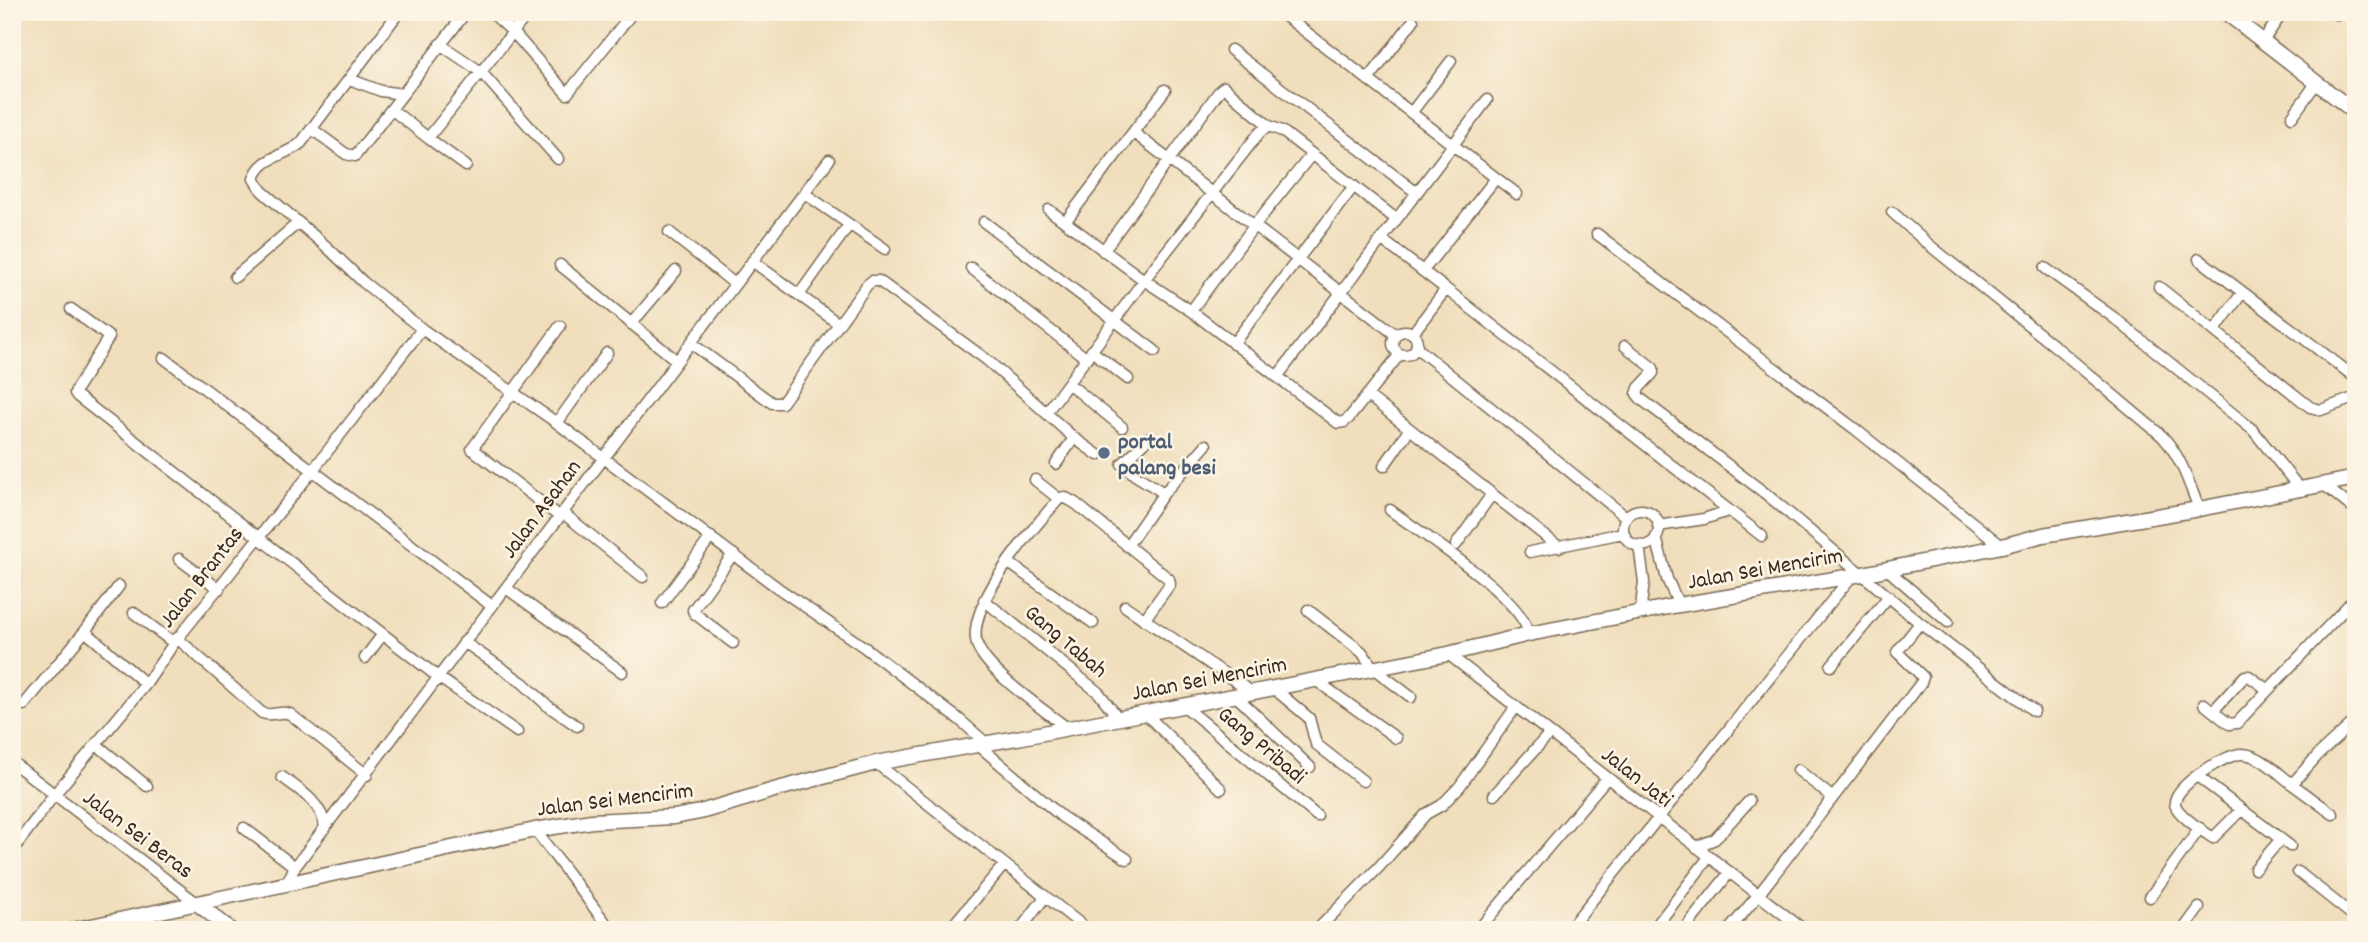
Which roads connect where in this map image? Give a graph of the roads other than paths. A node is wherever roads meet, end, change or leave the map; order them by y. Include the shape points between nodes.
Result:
1 (398, 12) edge
2 (466, 12) edge
3 (491, 12) edge
4 (528, 12) edge
5 (633, 12) edge
6 (1280, 12) edge
7 (2225, 12) edge
8 (2283, 12) edge
9 (2334, 12) edge
10 (2340, 12) edge
11 (1413, 21) dead end
12 (513, 32) junction
13 (2263, 41) junction
14 (440, 44) junction
15 (1231, 50) dead end
16 (1451, 61) dead end
17 (481, 72) junction
18 (349, 79) junction
19 (1368, 80) junction
20 (2317, 82) junction
21 (1165, 90) dead end
22 (401, 94) junction
23 (1487, 100) dead end
24 (391, 109) junction
25 (1411, 113) junction
26 (2356, 113) edge
27 (2292, 117) dead end
28 (1269, 126) junction
29 (312, 129) junction
30 (1134, 133) junction
31 (428, 138) junction
32 (1453, 145) junction
33 (1312, 154) junction
34 (558, 159) dead end
35 (1169, 159) junction
36 (829, 160) dead end
37 (466, 166) dead end
38 (1496, 178) junction
39 (1354, 187) junction
40 (1417, 192) junction
41 (804, 193) junction
42 (1212, 193) junction
43 (1517, 194) dead end
44 (1049, 210) dead end
45 (1892, 212) dead end
46 (1396, 219) junction
47 (984, 222) dead end
48 (1065, 222) junction
49 (298, 223) junction
50 (849, 225) junction
51 (1254, 226) junction
52 (669, 232) dead end
53 (1597, 234) dead end
54 (1381, 239) junction
55 (885, 249) dead end
56 (1103, 250) junction
57 (2199, 259) dead end
58 (1296, 260) junction
59 (752, 261) junction
60 (560, 265) dead end
61 (971, 268) dead end
62 (2045, 268) dead end
63 (676, 271) dead end
64 (1423, 271) junction
65 (235, 277) dead end
66 (1144, 280) junction
67 (735, 284) junction
68 (2158, 287) dead end
69 (1446, 289) junction
70 (1340, 293) junction
71 (2242, 293) junction
72 (799, 295) junction
73 (71, 309) dead end
74 (1191, 311) junction
75 (1115, 320) junction
76 (631, 324) junction
77 (839, 324) junction
78 (561, 326) dead end
79 (422, 329) junction
80 (2215, 330) junction
81 (1413, 333) junction
82 (1396, 335) junction
83 (691, 343) junction
84 (1233, 344) junction
85 (1625, 346) dead end
86 (1417, 348) junction
87 (1155, 351) dead end
88 (607, 353) dead end
89 (1400, 354) junction
90 (1090, 356) junction
91 (164, 358) dead end
92 (677, 361) junction
93 (1276, 377) junction
94 (2356, 378) edge
95 (1128, 379) dead end
96 (1068, 383) junction
97 (514, 392) junction
98 (1367, 395) junction
99 (2356, 397) edge
100 (1046, 413) junction
101 (557, 423) junction
102 (1122, 427) dead end
103 (1409, 430) junction
104 (1074, 438) junction
105 (1149, 438) dead end
106 (1206, 445) dead end
107 (1098, 455) dead end
108 (604, 458) junction
109 (1056, 464) dead end
110 (1384, 466) dead end
111 (313, 470) junction
112 (2356, 478) edge
113 (1035, 481) dead end
114 (2323, 484) junction
115 (2300, 489) junction
116 (1164, 493) junction
117 (1492, 494) junction
118 (1059, 499) junction
119 (2199, 509) junction
120 (1390, 510) dead end
121 (2356, 510) edge
122 (1728, 511) junction
123 (561, 515) junction
124 (1626, 517) junction
125 (1657, 532) junction
126 (1623, 533) junction
127 (1762, 536) dead end
128 (258, 537) junction
129 (711, 537) junction
130 (1456, 545) dead end
131 (1639, 545) junction
132 (1127, 546) junction
133 (1559, 547) junction
134 (2002, 547) junction
135 (1530, 552) dead end
136 (733, 554) junction
137 (179, 559) dead end
138 (1009, 563) junction
139 (1887, 569) junction
140 (1857, 575) junction
141 (643, 577) dead end
142 (1667, 579) junction
143 (1644, 582) junction
144 (119, 586) dead end
145 (506, 588) junction
146 (219, 589) junction
147 (1889, 596) junction
148 (2356, 597) edge
149 (984, 600) junction
150 (662, 603) dead end
151 (1679, 605) junction
152 (492, 606) junction
153 (1125, 606) dead end
154 (1308, 610) dead end
155 (134, 613) dead end
156 (1640, 614) junction
157 (1144, 620) junction
158 (1948, 622) dead end
159 (1920, 623) junction
160 (1093, 624) dead end
161 (85, 631) junction
162 (383, 634) junction
163 (1529, 634) junction
164 (176, 641) junction
165 (464, 642) junction
166 (733, 643) dead end
167 (1448, 654) junction
168 (365, 658) dead end
169 (1831, 666) dead end
170 (1373, 668) junction
171 (622, 672) dead end
172 (438, 677) junction
173 (1314, 679) junction
174 (146, 684) junction
175 (1272, 687) junction
176 (2268, 690) junction
177 (1251, 691) junction
178 (1235, 695) junction
179 (1411, 697) dead end
180 (24, 705) dead end
181 (1183, 705) junction
182 (1515, 708) junction
183 (2034, 711) dead end
184 (1145, 713) junction
185 (1118, 718) junction
186 (2356, 720) edge
187 (577, 726) dead end
188 (1067, 728) junction
189 (517, 732) dead end
190 (1549, 734) junction
191 (1396, 738) dead end
192 (981, 743) junction
193 (96, 744) junction
194 (12, 762) edge
195 (876, 763) junction
196 (1310, 767) dead end
197 (1798, 771) dead end
198 (367, 775) junction
199 (2197, 776) junction
200 (282, 777) dead end
201 (1607, 778) junction
202 (2297, 779) junction
203 (1363, 781) dead end
204 (147, 786) dead end
205 (1221, 789) dead end
206 (54, 795) junction
207 (1494, 796) dead end
208 (1833, 798) junction
209 (1749, 801) dead end
210 (2241, 810) junction
211 (2333, 814) dead end
212 (1317, 816) dead end
213 (1660, 819) junction
214 (244, 828) dead end
215 (325, 828) junction
216 (2200, 828) junction
217 (535, 830) junction
218 (1696, 847) junction
219 (12, 851) edge
220 (1709, 857) junction
221 (1127, 859) dead end
222 (1004, 865) junction
223 (295, 867) junction
224 (2255, 869) dead end
225 (1730, 872) junction
226 (2298, 872) dead end
227 (286, 884) junction
228 (1759, 894) junction
229 (1045, 897) junction
230 (2150, 897) dead end
231 (198, 904) junction
232 (2199, 908) dead end
233 (2356, 918) edge
234 (1654, 929) edge
235 (1802, 929) edge
236 (73, 930) edge
237 (231, 930) edge
238 (611, 930) edge
239 (949, 930) edge
240 (1020, 930) edge
241 (1088, 930) edge
242 (1317, 930) edge
243 (1478, 930) edge
244 (1568, 930) edge
245 (1684, 930) edge
246 (1729, 930) edge
247 (2183, 930) edge

1 - 18 street
2 - 14 street
3 - 12 street
4 - 12 street
5 - 12 street via 567,94
6 - 19 street
7 - 13 street
8 - 13 street
9 - 10 street
11 - 19 street
12 - 17 street
13 - 20 street
14 - 17 street
14 - 22 street
15 - 40 street
16 - 25 street
17 - 31 street
17 - 34 street
18 - 22 street
18 - 29 street
19 - 25 street
20 - 26 street
20 - 27 street
21 - 30 street
22 - 24 street
23 - 32 street
24 - 29 street via 353,157
24 - 31 street
25 - 32 street
28 - 33 street
28 - 35 street via 1222,87
28 - 42 street
29 - 49 street via 296,148 260,168 254,179
30 - 35 street
30 - 48 street
31 - 37 street
32 - 38 street
32 - 40 street
33 - 39 street
33 - 51 street
35 - 42 street
35 - 56 street
36 - 41 street, Jalan Asahan
38 - 43 street
38 - 64 street
39 - 46 street
39 - 58 street
40 - 46 street
41 - 50 street
41 - 59 street, Jalan Asahan
42 - 51 street
42 - 66 street
44 - 48 street
45 - 119 street via 2162,436 2180,460
46 - 54 street
47 - 75 street
48 - 56 street
49 - 65 street
49 - 79 street
50 - 55 street
50 - 72 street
51 - 58 street
51 - 74 street
52 - 67 street
53 - 134 street
54 - 64 street
54 - 70 street
56 - 66 street
57 - 71 street
58 - 70 street
58 - 84 street
59 - 67 street, Jalan Asahan
59 - 72 street
60 - 76 street
61 - 90 street
62 - 115 street via 2253,430
63 - 76 street
64 - 69 street
66 - 74 street
66 - 75 street
67 - 83 street, Jalan Asahan
68 - 80 street
69 - 81 street
69 - 122 street
70 - 82 street
70 - 93 street
71 - 80 street
71 - 94 street
72 - 77 street
73 - 128 street via 108,337 77,388 77,396
74 - 84 street
75 - 87 street
75 - 90 street
76 - 92 street
77 - 83 street via 787,399 777,404
77 - 100 street via 867,285 879,281 987,359
78 - 97 street
79 - 97 street
79 - 111 street, Jalan Brantas
80 - 99 street via 2310,407 2321,410
81 - 82 street
81 - 86 street
82 - 89 street via 1393,345
83 - 92 street, Jalan Asahan
84 - 93 street
85 - 140 street via 1653,368 1639,388 1637,394 1642,399 1766,495
86 - 89 street via 1408,355
86 - 124 street
88 - 101 street
89 - 98 street
90 - 95 street
90 - 96 street
91 - 111 street
92 - 108 street, Jalan Asahan
93 - 98 street via 1338,423 1349,418
96 - 100 street
96 - 102 street
97 - 101 street
97 - 123 street via 472,451
98 - 103 street
100 - 104 street
101 - 108 street
103 - 110 street
103 - 117 street
104 - 107 street
104 - 109 street
105 - 116 street via 1122,464
106 - 116 street
108 - 123 street, Jalan Asahan
108 - 129 street
111 - 128 street, Jalan Brantas
111 - 152 street
112 - 114 street, Jalan Sei Mencirim
113 - 118 street
114 - 115 street, Jalan Sei Mencirim
114 - 121 street
115 - 119 street, Jalan Sei Mencirim
116 - 132 street
117 - 130 street
117 - 133 street
118 - 132 street via 1075,503
118 - 138 street
119 - 134 street, Jalan Sei Mencirim via 2043,535
120 - 163 street via 1505,597
122 - 125 street
122 - 127 street
123 - 141 street
123 - 145 street, Jalan Asahan
124 - 125 street via 1636,510 1648,511 1657,520
124 - 126 street
125 - 131 street via 1647,545
125 - 142 street
126 - 131 street
126 - 133 street
128 - 146 street, Jalan Brantas
128 - 162 street
129 - 136 street
129 - 150 street
131 - 143 street
132 - 157 street via 1171,582
133 - 135 street
134 - 139 street, Jalan Sei Mencirim
136 - 166 street via 693,610
136 - 192 street via 883,661 960,720
137 - 146 street
138 - 149 street
138 - 160 street
139 - 140 street, Jalan Sei Mencirim
139 - 158 street
140 - 147 street
140 - 151 street, Jalan Sei Mencirim
140 - 213 street via 1744,708
142 - 143 street
142 - 151 street
143 - 156 street
144 - 161 street
145 - 152 street, Jalan Asahan
145 - 171 street
146 - 164 street, Jalan Brantas
147 - 159 street
147 - 169 street
148 - 176 street
149 - 185 street, Gang Tabah via 1099,693
149 - 188 street via 974,628 979,651
151 - 156 street, Jalan Sei Mencirim
152 - 165 street, Jalan Asahan
153 - 157 street
154 - 170 street via 1362,652
155 - 164 street
156 - 163 street, Jalan Sei Mencirim
157 - 177 street
159 - 183 street
159 - 208 street via 1897,652 1923,677 1921,683
161 - 174 street
161 - 180 street
162 - 168 street
162 - 172 street
163 - 167 street, Jalan Sei Mencirim
164 - 174 street, Jalan Brantas
164 - 198 street via 262,713 290,714
165 - 172 street, Jalan Asahan
165 - 187 street
167 - 170 street, Jalan Sei Mencirim
167 - 182 street, Jalan Jati
170 - 173 street, Jalan Sei Mencirim
170 - 179 street
172 - 189 street
172 - 198 street, Jalan Asahan
173 - 175 street, Jalan Sei Mencirim
173 - 191 street
174 - 193 street, Jalan Brantas
175 - 177 street, Jalan Sei Mencirim
175 - 203 street via 1309,718 1316,744
176 - 176 street via 2237,723 2229,724 2208,707 2245,676
177 - 178 street, Jalan Sei Mencirim
178 - 181 street, Jalan Sei Mencirim
178 - 196 street
181 - 184 street, Jalan Sei Mencirim
181 - 212 street, Gang Pribadi
182 - 190 street, Jalan Jati
182 - 242 street via 1460,786 1426,814
184 - 185 street, Jalan Sei Mencirim
184 - 205 street
185 - 188 street, Jalan Sei Mencirim
186 - 202 street
188 - 192 street, Jalan Sei Mencirim
190 - 201 street, Jalan Jati
190 - 207 street
192 - 195 street, Jalan Sei Mencirim
192 - 221 street via 1062,817
193 - 204 street
193 - 206 street, Jalan Brantas
194 - 206 street, Jalan Sei Beras
195 - 217 street, Jalan Sei Mencirim via 700,813
195 - 222 street
197 - 208 street
198 - 215 street, Jalan Asahan
199 - 202 street via 2242,754
199 - 210 street
199 - 216 street via 2175,799 2176,806
200 - 215 street via 308,796 321,813
201 - 213 street, Jalan Jati
201 - 243 street
202 - 211 street
206 - 219 street, Jalan Brantas
206 - 231 street, Jalan Sei Beras
208 - 228 street
209 - 218 street via 1715,839
210 - 216 street via 2217,837
210 - 224 street via 2285,843
213 - 218 street, Jalan Jati
213 - 244 street
214 - 223 street
215 - 223 street, Jalan Asahan
216 - 230 street
217 - 227 street, Jalan Sei Mencirim
217 - 238 street
218 - 220 street, Jalan Jati
220 - 225 street, Jalan Jati
220 - 234 street
222 - 229 street
222 - 239 street
223 - 227 street, Jalan Asahan
225 - 228 street, Jalan Jati
225 - 245 street
226 - 233 street
227 - 231 street, Jalan Sei Mencirim
228 - 235 street, Jalan Jati
228 - 246 street
229 - 240 street
229 - 241 street
231 - 236 street, Jalan Sei Mencirim
231 - 237 street
232 - 247 street

